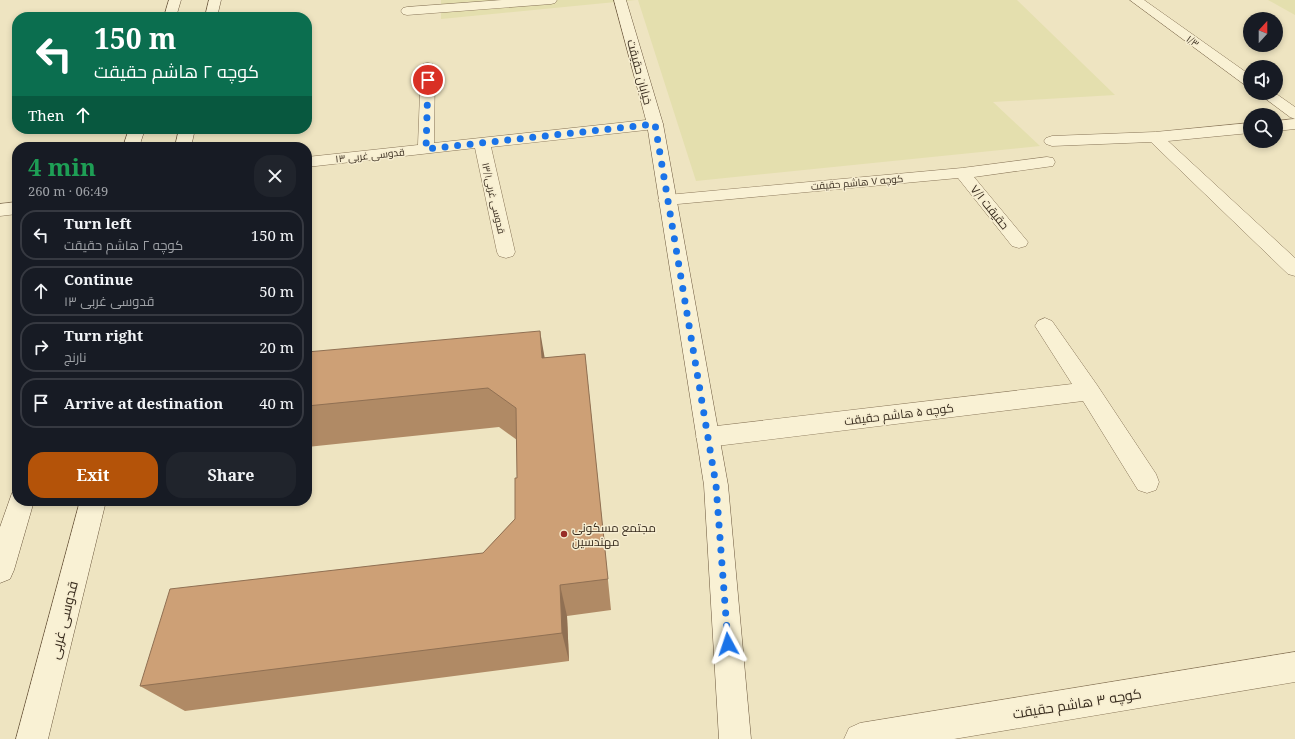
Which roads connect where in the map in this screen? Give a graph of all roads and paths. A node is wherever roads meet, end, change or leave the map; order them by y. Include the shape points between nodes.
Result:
1 (175, 0) edge
2 (215, 0) edge
3 (551, 0) edge
4 (620, 0) edge
5 (1136, 0) edge
6 (171, 12) edge
7 (212, 12) edge
8 (407, 12) edge
9 (428, 67) dead end
10 (1243, 77) edge
11 (1275, 100) edge
12 (1295, 114) edge
13 (655, 124) junction
14 (1295, 124) edge
15 (1283, 125) edge
16 (1243, 129) edge
17 (1155, 137) junction
18 (1052, 141) dead end
19 (482, 143) junction
20 (426, 149) junction
21 (312, 161) edge
22 (1047, 162) dead end
23 (962, 172) junction
24 (667, 200) junction
25 (12, 209) edge
26 (0, 210) edge
27 (1019, 242) dead end
28 (506, 252) dead end
29 (1295, 269) edge
30 (1044, 326) dead end
31 (1089, 391) junction
32 (708, 437) junction
33 (1147, 482) dead end
34 (19, 506) edge
35 (92, 506) edge
36 (0, 570) edge
37 (1295, 666) edge
38 (32, 739) edge
39 (735, 739) edge
40 (860, 739) edge

1 - 6 street
2 - 7 street
3 - 8 street
4 - 13 street, خیابان حقیقت
5 - 10 street, ۱/۳
9 - 20 street
11 - 12 street
13 - 19 street, ۱۳ قدوسی غربی
13 - 24 street, خیابان حقیقت
14 - 15 street
16 - 17 street
17 - 18 street
17 - 29 street
19 - 20 street, ۱۳ قدوسی غربی
19 - 28 street, قدوسی غربی۱۳/۱
20 - 21 street, ۱۳ قدوسی غربی
22 - 23 street, کوچه ۷ هاشم حقیقت
23 - 24 street, کوچه ۷ هاشم حقیقت
23 - 27 street, حقیقت ۷/۱
24 - 32 street, خیابان حقیقت
25 - 26 street
30 - 31 street
31 - 32 street, کوچه ۵ هاشم حقیقت
31 - 33 street
32 - 39 street, خیابان حقیقت via 716,485
34 - 36 street
35 - 38 street, قدوسی غربی
37 - 40 street, کوچه ۳ هاشم حقیقت

